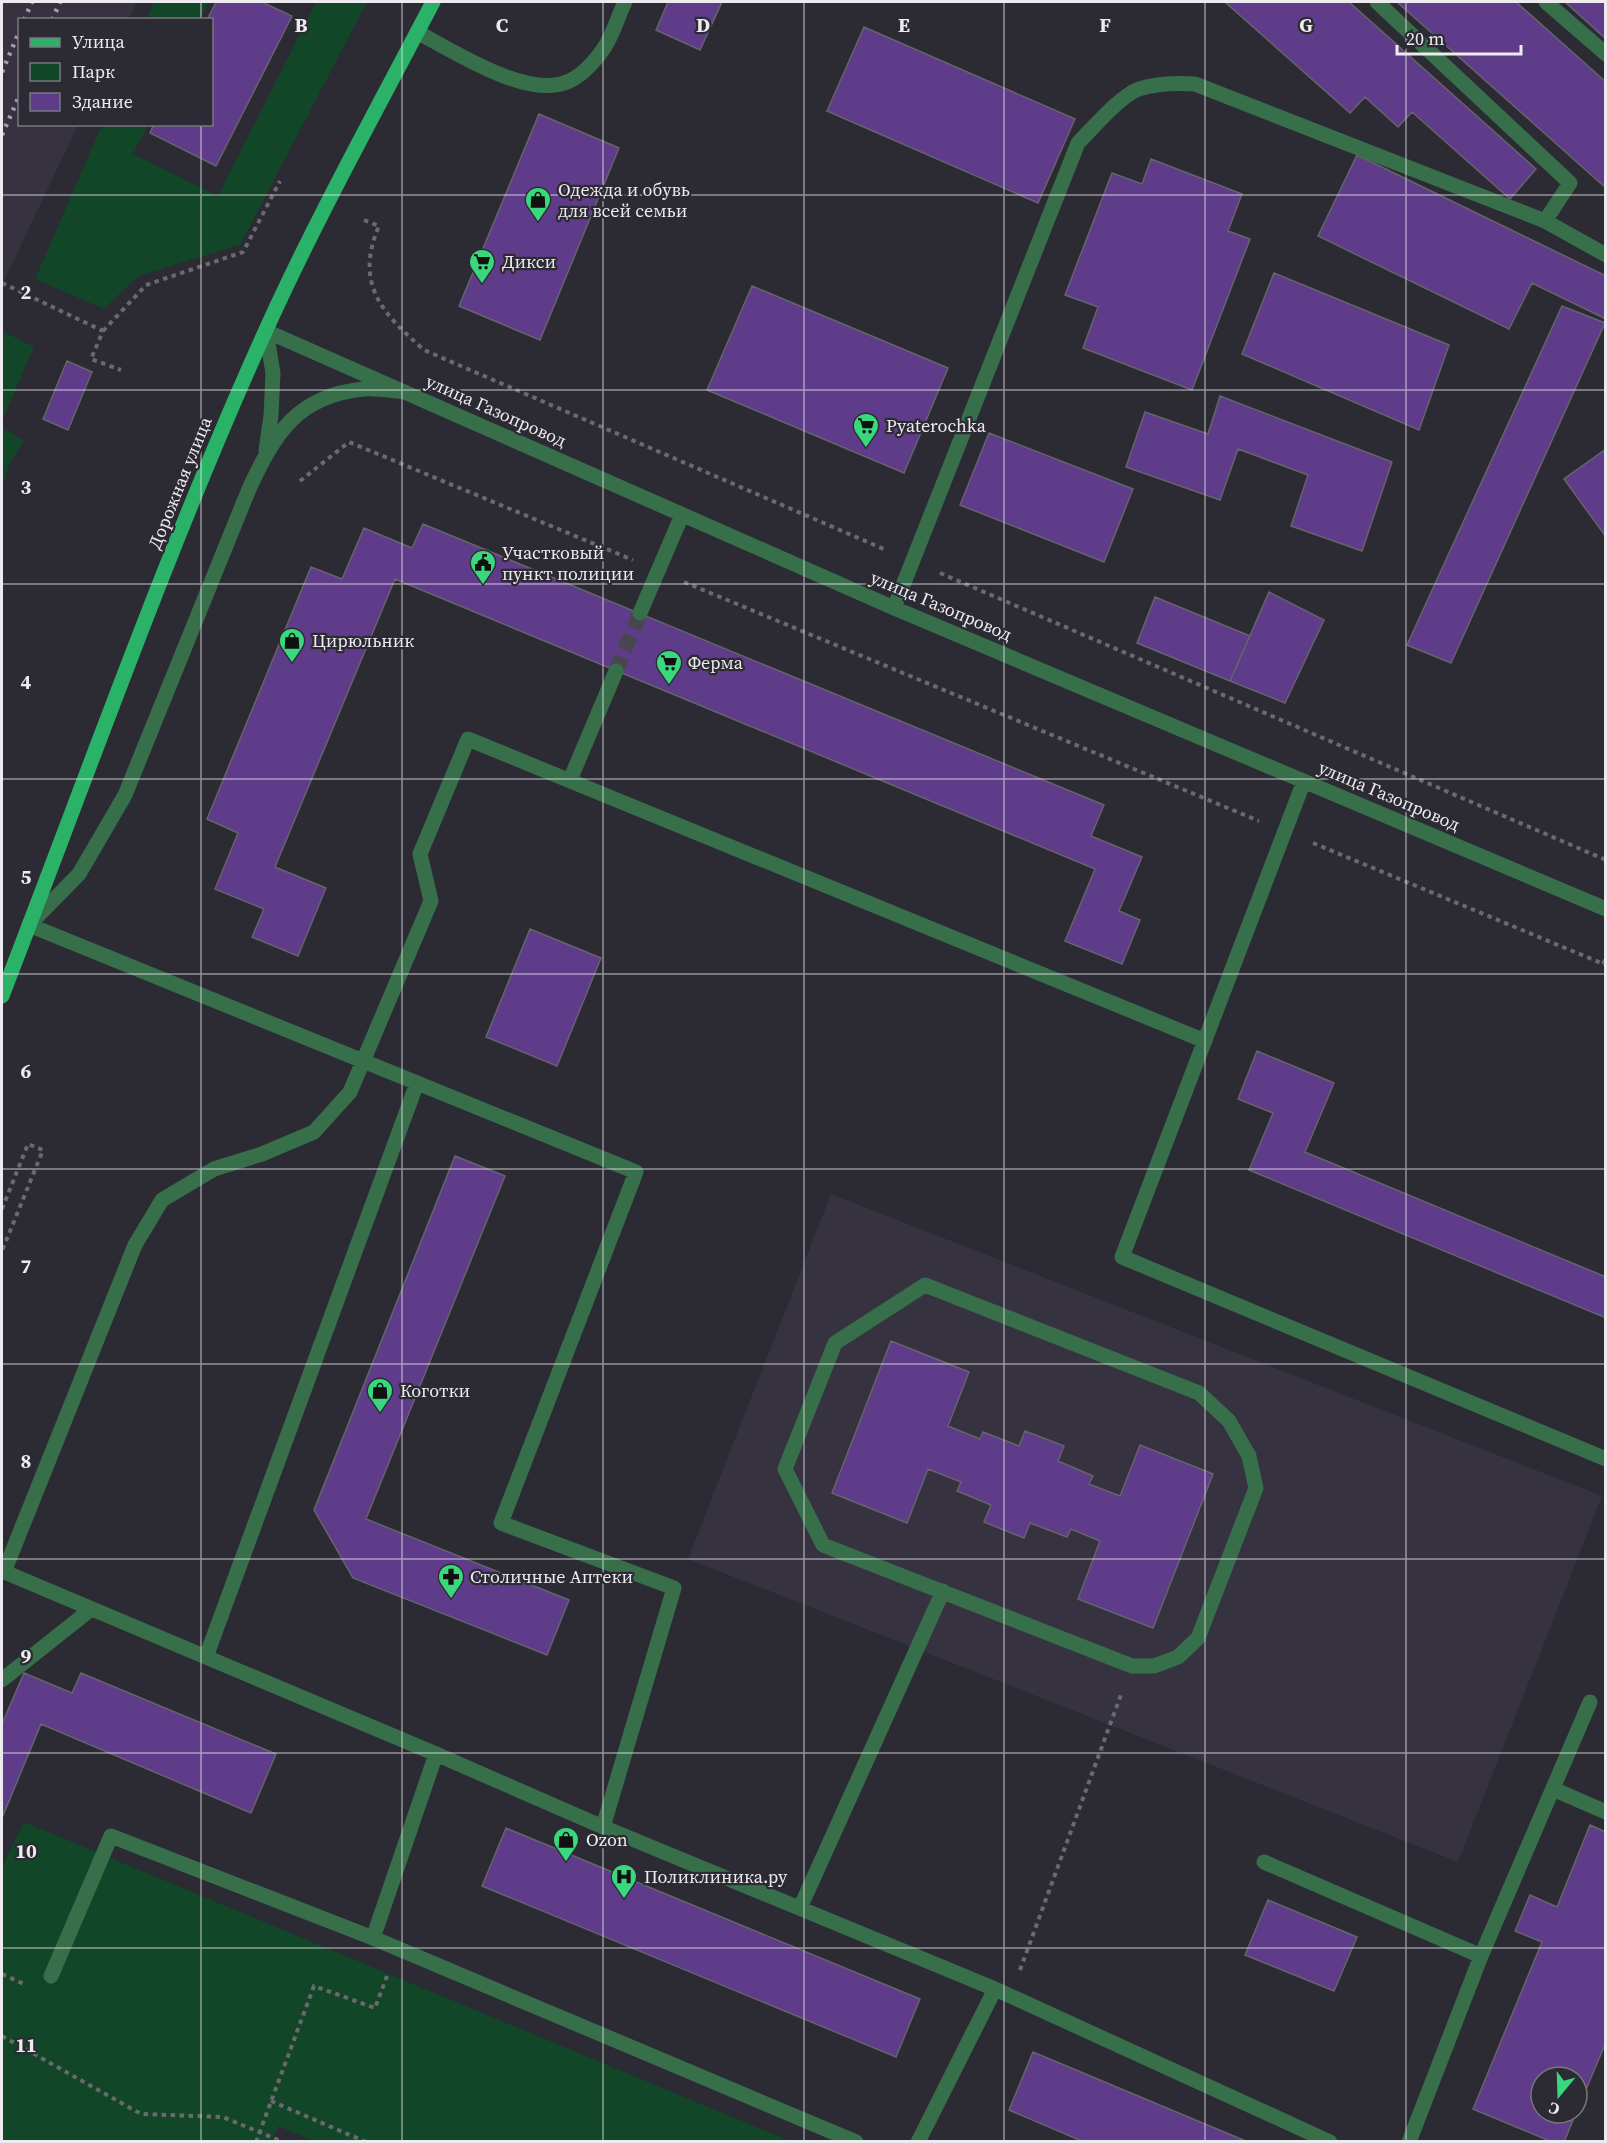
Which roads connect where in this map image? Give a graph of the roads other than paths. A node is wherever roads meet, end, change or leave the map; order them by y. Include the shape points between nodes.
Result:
1 (433, 2) edge
2 (625, 2) edge
3 (1377, 2) edge
4 (1546, 2) edge
5 (417, 32) junction
6 (1605, 54) edge
7 (1545, 221) junction
8 (1605, 255) edge
9 (266, 331) junction
10 (405, 392) junction
11 (265, 456) junction
12 (682, 515) junction
13 (894, 608) junction
14 (640, 613) tunnel mouth
15 (616, 671) tunnel mouth
16 (570, 780) junction
17 (1304, 781) junction
18 (1605, 909) edge
19 (29, 925) junction
20 (2, 996) edge
21 (1204, 1041) junction
22 (363, 1061) junction
23 (417, 1083) junction
24 (1605, 1460) edge
25 (3, 1571) edge
26 (944, 1592) junction
27 (90, 1610) junction
28 (206, 1657) junction
29 (2, 1680) edge
30 (1590, 1702) dead end
31 (436, 1754) junction
32 (1552, 1789) junction
33 (1605, 1812) edge
34 (603, 1827) junction
35 (1264, 1862) dead end
36 (800, 1908) junction
37 (373, 1938) junction
38 (1481, 1956) junction
39 (51, 1976) dead end
40 (995, 1989) junction
41 (856, 2142) edge
42 (918, 2142) edge
43 (1330, 2142) edge
44 (1409, 2142) edge

1 - 5 main road, Дорожная улица
2 - 5 street via 605,46 589,67 567,82 546,86 519,82
3 - 7 street via 1570,183
4 - 6 street
5 - 9 main road, Дорожная улица
7 - 8 street
7 - 13 street via 1196,84 1168,82 1136,90 1078,142
9 - 10 street, улица Газопровод
9 - 11 street via 273,373
9 - 19 main road, Дорожная улица via 204,472
10 - 11 street via 365,389 332,395 306,407 286,426
10 - 12 street, улица Газопровод
11 - 19 street via 125,795 79,874
12 - 13 street, улица Газопровод
12 - 14 street
13 - 17 street, улица Газопровод
15 - 16 street
16 - 21 street
16 - 22 street via 468,739 420,854 431,901
17 - 18 street, улица Газопровод
17 - 21 street
19 - 20 main road, Дорожная улица
19 - 22 street
21 - 24 street via 1122,1257
22 - 23 street
22 - 25 street via 350,1092 314,1132 214,1169 162,1200 135,1245
23 - 28 street
23 - 34 street via 636,1172 501,1523 674,1588
25 - 27 street
26 - 26 street via 823,1545 785,1469 835,1342 925,1285 1199,1393 1229,1421 1249,1456 1256,1488 1198,1638 1178,1657 1154,1665 1132,1666
26 - 36 street
27 - 28 street
27 - 29 street
28 - 31 street
30 - 32 street
31 - 34 street
31 - 37 street
32 - 33 street
32 - 38 street
34 - 36 street
35 - 38 street
36 - 40 street
37 - 39 street via 111,1836
37 - 41 street
38 - 44 street
40 - 42 street
40 - 43 street

